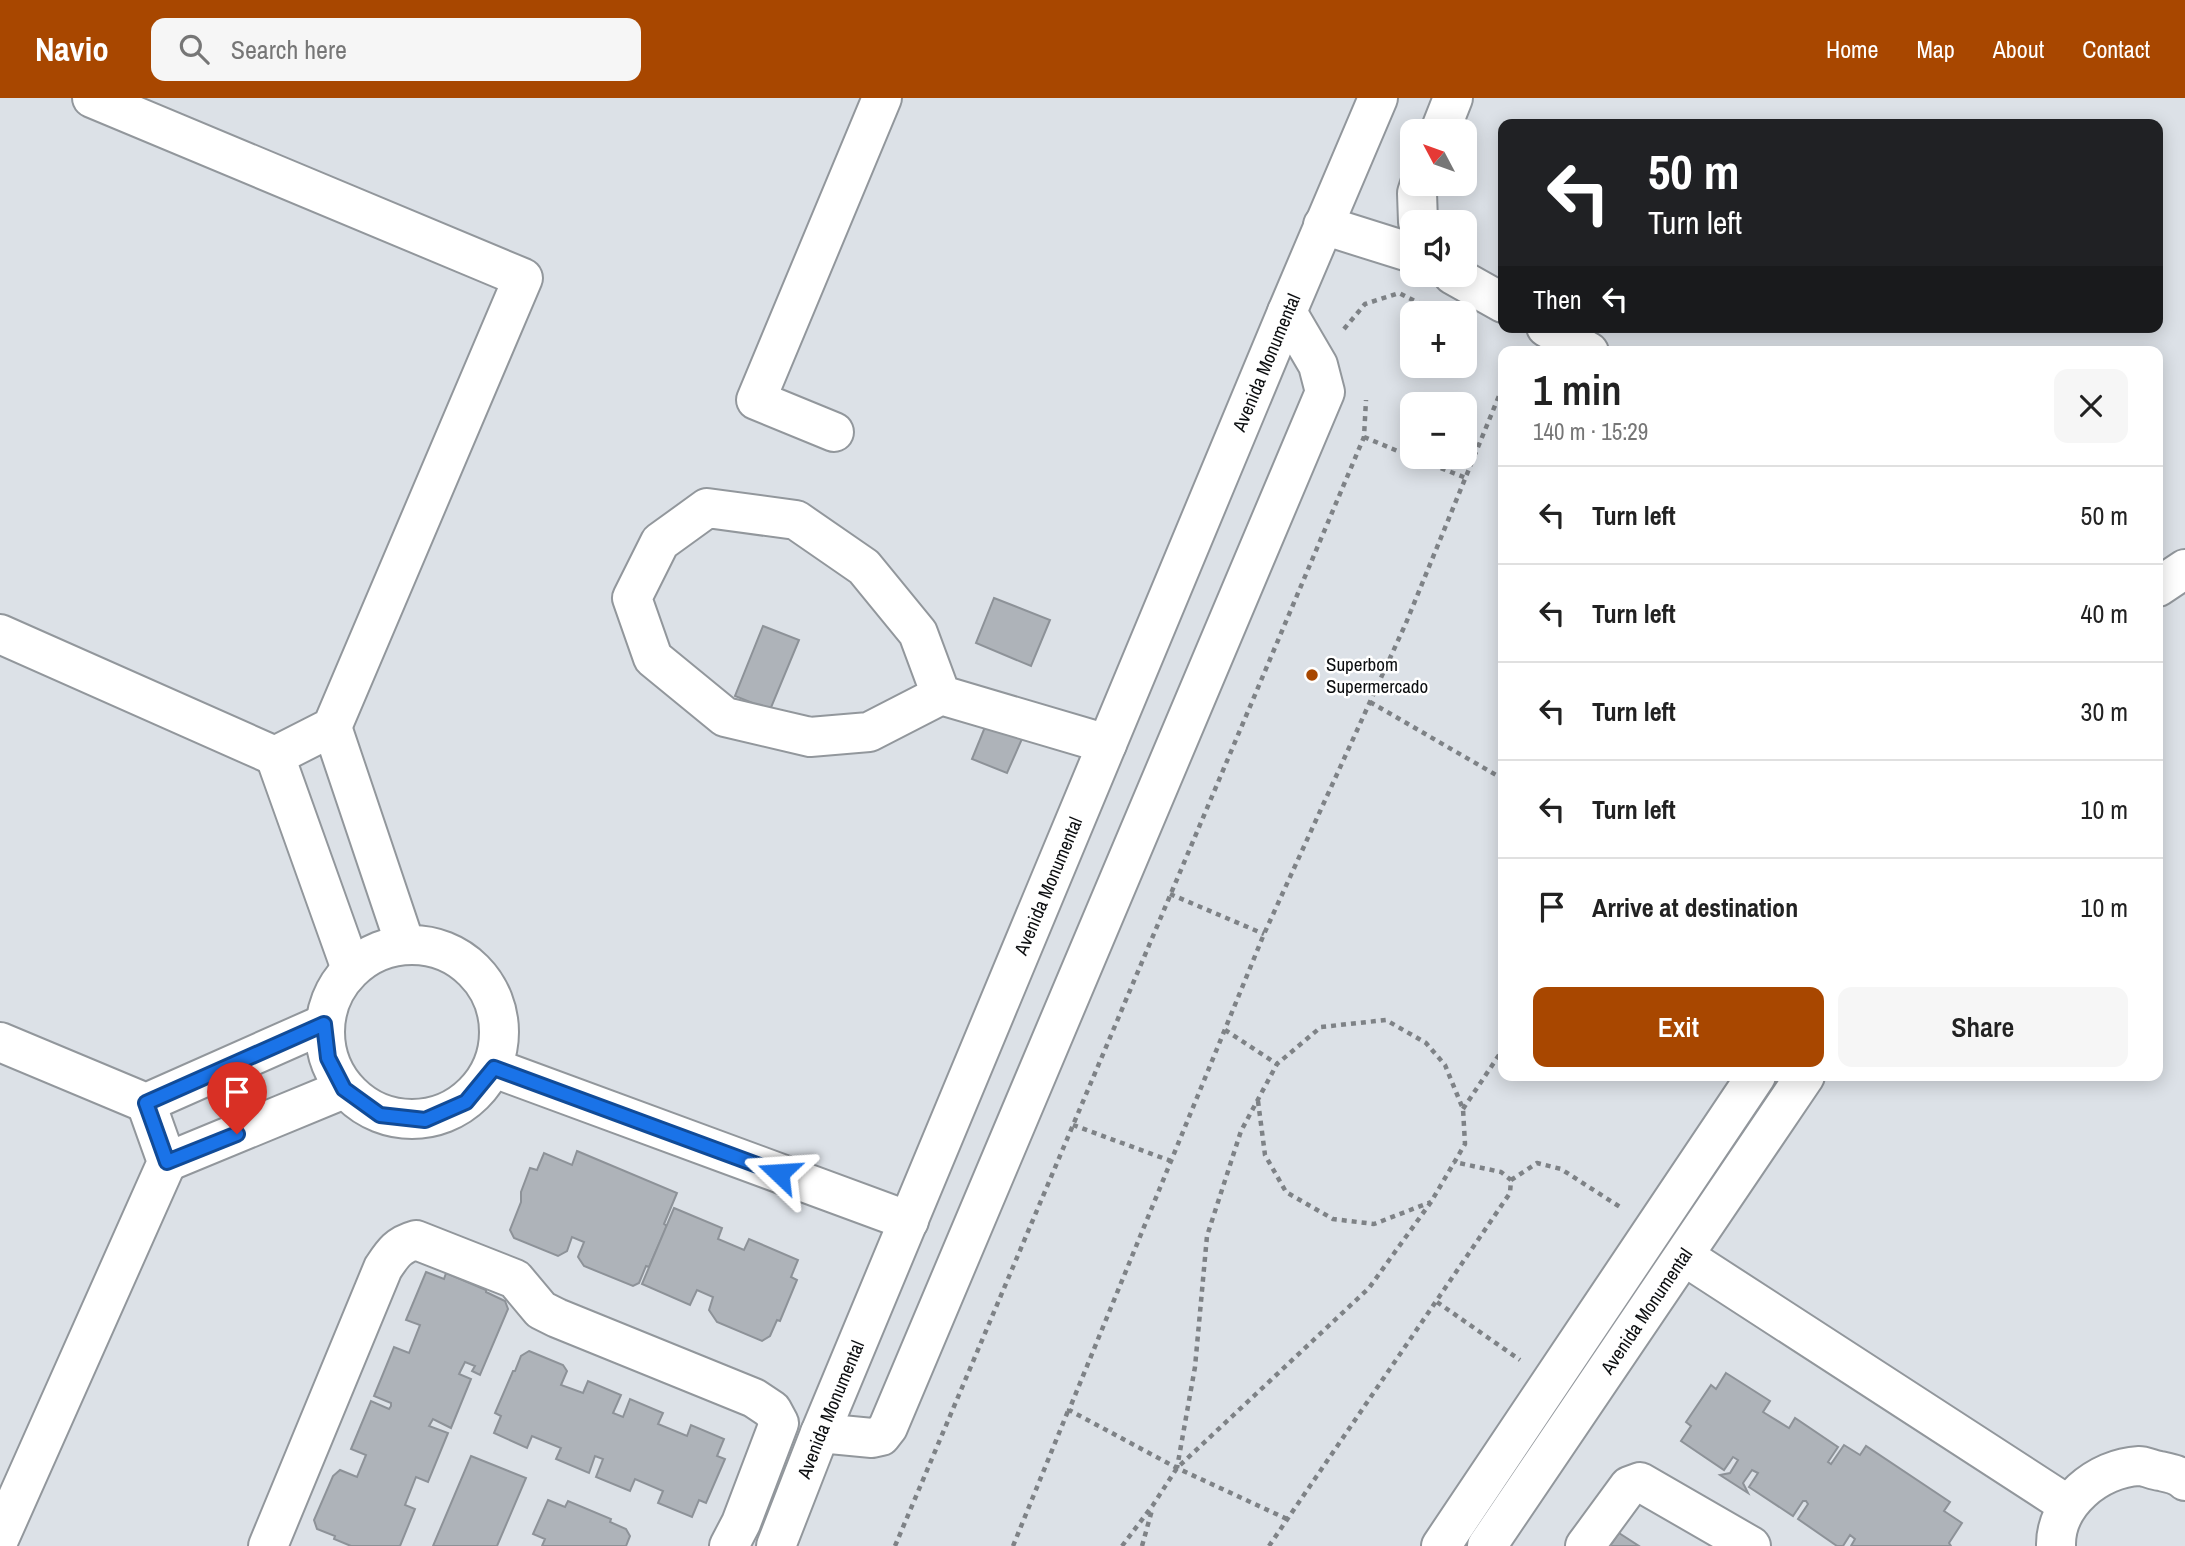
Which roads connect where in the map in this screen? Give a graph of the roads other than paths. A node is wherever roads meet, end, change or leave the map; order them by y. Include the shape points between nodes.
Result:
1 (92, 98) edge
2 (882, 98) edge
3 (1378, 98) edge
4 (1454, 98) edge
5 (1445, 119) edge
6 (1323, 225) junction
7 (1400, 249) edge
8 (1474, 287) edge
9 (1498, 300) edge
10 (1287, 312) junction
11 (1556, 333) edge
12 (1579, 346) edge
13 (834, 432) dead end
14 (2185, 569) edge
15 (2163, 584) edge
16 (0, 634) edge
17 (941, 695) junction
18 (332, 727) junction
19 (1107, 744) junction
20 (275, 756) junction
21 (405, 944) junction
22 (351, 969) junction
23 (324, 1024) junction
24 (0, 1042) edge
25 (494, 1068) junction
26 (1753, 1081) edge
27 (1802, 1081) edge
28 (344, 1089) junction
29 (146, 1103) junction
30 (167, 1162) junction
31 (909, 1221) junction
32 (1684, 1256) junction
33 (820, 1433) junction
34 (2185, 1481) edge
35 (2068, 1505) junction
36 (0, 1537) edge
37 (268, 1546) edge
38 (729, 1546) edge
39 (776, 1546) edge
40 (1441, 1546) edge
41 (1487, 1546) edge
42 (1585, 1546) edge
43 (1751, 1546) edge
44 (2056, 1546) edge

1 - 18 street via 523,278
2 - 13 street via 756,400
3 - 6 street, Avenida Monumental
4 - 5 street
6 - 7 street
6 - 10 street, Avenida Monumental
8 - 9 street
10 - 19 street, Avenida Monumental
10 - 33 street via 1318,365 1325,392 888,1427 872,1438
11 - 12 street
14 - 15 street
16 - 20 street
17 - 17 street via 869,732 810,737 725,717 653,658 632,598 660,542 707,508 796,520 872,576 918,633
17 - 19 street
18 - 20 street
18 - 21 street
19 - 31 street, Avenida Monumental
20 - 22 street
21 - 22 street via 376,952
21 - 25 street via 441,948 473,967 494,996 502,1032
22 - 23 street via 332,994
23 - 28 street via 328,1058
23 - 29 street
24 - 29 street
25 - 28 street via 466,1102 425,1120 380,1115
25 - 31 street
26 - 40 street
27 - 32 street, Avenida Monumental
28 - 30 street
29 - 30 street
30 - 36 street
31 - 33 street, Avenida Monumental
32 - 35 street
32 - 41 street, Avenida Monumental
33 - 39 street, Avenida Monumental
34 - 35 street via 2140,1466 2099,1476
35 - 44 street
37 - 38 street via 383,1268 393,1251 416,1240 515,1279 541,1310 556,1318 754,1398 772,1410 779,1423
42 - 43 street via 1629,1486 1640,1482

